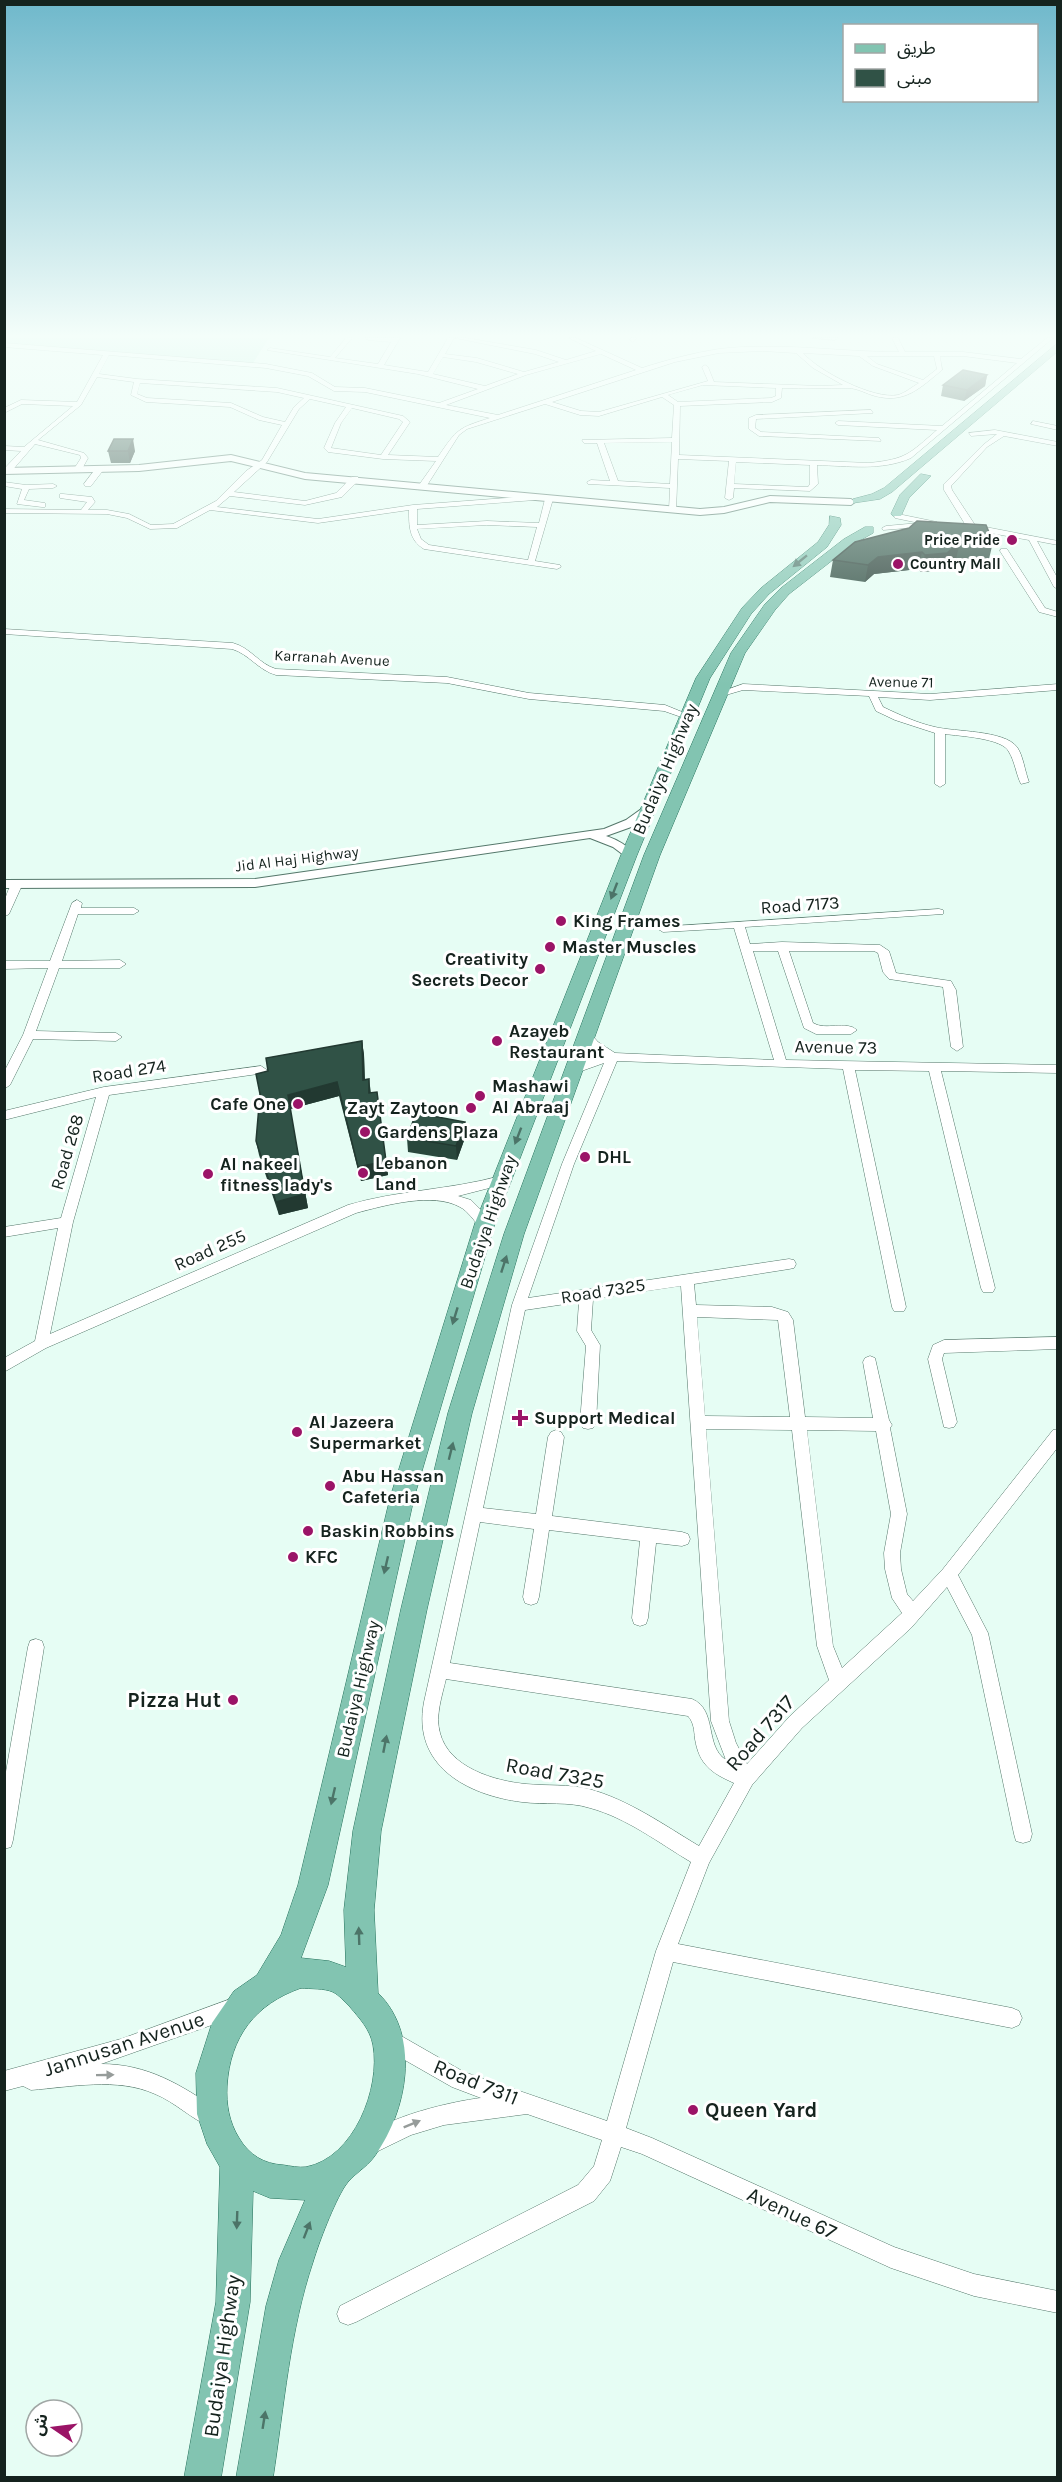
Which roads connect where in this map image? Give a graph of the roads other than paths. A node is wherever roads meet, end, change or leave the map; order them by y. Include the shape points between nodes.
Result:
1 (22, 454) edge
2 (81, 454) edge
3 (271, 454) edge
4 (345, 454) edge
5 (385, 454) edge
6 (444, 454) edge
7 (605, 454) edge
8 (675, 454) edge
9 (911, 454) edge
10 (931, 454) edge
11 (949, 454) edge
12 (978, 454) edge
13 (947, 456) dead end
14 (383, 457) junction
15 (675, 457) junction
16 (440, 459) junction
17 (733, 459) junction
18 (813, 463) junction
19 (260, 465) junction
20 (78, 469) junction
21 (100, 469) junction
22 (6, 471) edge
23 (931, 471) dead end
24 (355, 479) junction
25 (591, 482) dead end
26 (615, 483) junction
27 (4, 484) edge
28 (88, 484) dead end
29 (423, 485) junction
30 (53, 486) dead end
31 (674, 486) junction
32 (730, 486) junction
33 (26, 487) junction
34 (228, 494) junction
35 (63, 496) dead end
36 (532, 498) junction
37 (729, 498) dead end
38 (549, 499) junction
39 (795, 499) junction
40 (854, 502) junction
41 (413, 507) junction
42 (210, 508) junction
43 (61, 510) junction
44 (84, 510) junction
45 (673, 510) junction
46 (4, 511) edge
47 (834, 514) junction
48 (898, 515) junction
49 (543, 525) junction
50 (937, 525) junction
51 (949, 526) edge
52 (960, 526) edge
53 (414, 527) junction
54 (972, 527) junction
55 (878, 529) junction
56 (1031, 537) junction
57 (1058, 543) edge
58 (1004, 551) dead end
59 (531, 563) junction
60 (1045, 566) junction
61 (1058, 566) edge
62 (557, 567) dead end
63 (1058, 587) edge
64 (1058, 615) edge
65 (4, 631) edge
66 (730, 686) junction
67 (1058, 687) edge
68 (873, 695) junction
69 (664, 708) junction
70 (690, 709) junction
71 (940, 731) junction
72 (1024, 782) dead end
73 (940, 784) dead end
74 (648, 809) junction
75 (592, 834) junction
76 (629, 855) junction
77 (11, 884) edge
78 (134, 911) dead end
79 (939, 912) dead end
80 (4, 914) edge
81 (739, 926) junction
82 (663, 929) dead end
83 (782, 946) junction
84 (746, 948) junction
85 (120, 964) dead end
86 (4, 965) edge
87 (54, 966) junction
88 (851, 1030) dead end
89 (28, 1035) junction
90 (585, 1035) junction
91 (116, 1037) dead end
92 (957, 1047) dead end
93 (613, 1057) junction
94 (781, 1064) junction
95 (848, 1065) junction
96 (933, 1066) junction
97 (1058, 1069) edge
98 (261, 1070) edge
99 (573, 1070) junction
100 (4, 1085) edge
101 (104, 1091) junction
102 (4, 1116) edge
103 (500, 1181) junction
104 (438, 1195) junction
105 (66, 1222) junction
106 (485, 1223) junction
107 (4, 1232) edge
108 (789, 1264) dead end
109 (687, 1278) junction
110 (988, 1288) dead end
111 (586, 1294) junction
112 (519, 1305) junction
113 (899, 1306) dead end
114 (690, 1311) junction
115 (1058, 1343) edge
116 (41, 1344) junction
117 (870, 1362) dead end
118 (4, 1366) edge
119 (698, 1422) junction
120 (949, 1422) dead end
121 (588, 1423) dead end
122 (798, 1424) junction
123 (884, 1425) junction
124 (1058, 1435) edge
125 (556, 1437) dead end
126 (472, 1514) junction
127 (544, 1522) junction
128 (649, 1535) junction
129 (682, 1539) dead end
130 (949, 1574) junction
131 (531, 1598) dead end
132 (913, 1613) junction
133 (640, 1618) dead end
134 (36, 1647) dead end
135 (440, 1670) junction
136 (839, 1683) junction
137 (746, 1779) junction
138 (1023, 1834) dead end
139 (4, 1840) edge
140 (702, 1858) junction
141 (666, 1952) junction
142 (268, 1985) junction
143 (363, 1995) junction
144 (243, 2004) junction
145 (1012, 2018) dead end
146 (387, 2038) junction
147 (4, 2082) edge
148 (533, 2106) junction
149 (213, 2118) junction
150 (615, 2132) junction
151 (347, 2161) junction
152 (237, 2162) junction
153 (1058, 2302) edge
154 (348, 2314) dead end
155 (202, 2478) edge
156 (254, 2478) edge

1 - 22 street
2 - 20 street via 85,458
3 - 19 street
4 - 14 street
5 - 14 street
6 - 16 street
7 - 26 street
8 - 15 street
9 - 18 street via 888,464
10 - 40 main road via 888,490
11 - 13 main road
12 - 54 street via 947,486
14 - 16 street
15 - 17 street
15 - 31 street
16 - 29 street
17 - 18 street
17 - 32 street
18 - 32 street via 814,484 810,489
19 - 21 street via 222,458
19 - 24 street via 297,474
19 - 34 street
20 - 21 street
20 - 22 street
21 - 28 street
23 - 48 main road via 907,493
24 - 29 street
24 - 34 street via 339,495 305,503
25 - 26 street
26 - 31 street
27 - 33 street
29 - 36 street
30 - 33 street
31 - 45 street
32 - 37 street
33 - 43 street via 20,502
34 - 42 street
35 - 44 street via 89,499 91,502
36 - 38 street
36 - 41 street
38 - 45 street
38 - 49 street
39 - 40 street
39 - 45 street via 770,499 712,512
39 - 47 street
40 - 47 main road
40 - 48 main road via 877,503
41 - 42 street via 318,521
41 - 53 street
42 - 44 street via 174,526 158,528 143,526 122,514
43 - 44 street
43 - 46 street
47 - 55 main road via 848,526
47 -> 70 main road, Budaiya Highway via 836,525 825,542 782,576 747,611 716,654
48 - 50 street
48 - 55 main road, Budaiya Highway via 894,525
49 - 53 street via 475,523
49 - 59 street
50 - 51 street
50 - 55 street
52 - 54 street
53 - 59 street via 415,539 427,547
54 - 56 street
55 - 66 main road, Budaiya Highway via 848,542 785,591 748,637
56 - 57 street
56 - 60 street
58 - 64 street via 1042,610
59 - 62 street
60 - 61 street
60 - 63 street
65 - 69 street, Karranah Avenue via 238,647 247,650 266,670 276,672 447,680 529,696
66 - 68 street, Avenue 71
66 - 90 main road, Budaiya Highway via 652,855
67 - 68 street, Avenue 71 via 930,697
68 - 71 street via 879,709 886,713
69 - 70 street, Karranah Avenue
69 - 70 street, Karranah Avenue
70 - 74 main road, Budaiya Highway
71 - 72 street via 1006,743 1013,748
71 - 73 street
74 - 75 street, Jid Al Haj Highway via 619,828
74 - 76 main road, Budaiya Highway
75 - 76 street via 617,844
75 - 77 street, Jid Al Haj Highway via 255,883
76 -> 103 main road, Budaiya Highway
77 - 80 street
78 - 87 street via 76,907
79 - 81 street, Road 7173
81 - 82 street, Road 7173
81 - 84 street
83 - 84 street
83 - 88 street via 808,1025 816,1030
83 - 92 street via 876,947 883,951 893,976 946,984
84 - 94 street
85 - 87 street
86 - 87 street
87 - 89 street
89 - 91 street
89 - 100 street
90 - 93 street
90 - 99 main road, Budaiya Highway
93 - 94 street, Avenue 73
93 - 99 street, Avenue 73
93 - 112 street, Road 7325 via 568,1164
94 - 95 street, Avenue 73
95 - 96 street, Avenue 73
95 - 113 street
96 - 97 street, Avenue 73
96 - 110 street
98 - 101 street, Road 274
143 -> 99 main road, Budaiya Highway via 359,1910 362,1860 414,1609 486,1318
101 - 102 street, Road 274
101 - 105 street, Road 268
103 - 104 street, Road 255
103 - 106 main road, Budaiya Highway
104 - 106 street, Road 255 via 466,1204
104 - 116 street, Road 255 via 386,1200 332,1216
105 - 107 street
105 - 116 street, Road 268
106 -> 142 main road, Budaiya Highway via 402,1498 313,1885 293,1943
108 - 109 street, Road 7325
109 - 111 street, Road 7325
109 - 114 street
111 - 112 street, Road 7325
111 - 121 street via 584,1330 593,1345
112 - 126 street, Road 7325
114 - 119 street
114 - 122 street via 783,1316
115 - 120 street via 938,1349 935,1359
116 - 118 street, Road 255
117 - 123 street
119 - 122 street
119 - 137 street via 720,1721 728,1747
122 - 123 street
122 - 136 street via 825,1646
123 - 132 street via 899,1520 893,1544 893,1569 900,1598
124 - 130 street, Road 7317
125 - 127 street
126 - 127 street
126 - 135 street, Road 7325
127 - 128 street
127 - 131 street
128 - 129 street
128 - 133 street
130 - 132 street, Road 7317
130 - 138 street via 980,1633
132 - 136 street, Road 7317
134 - 139 street
135 - 137 street via 692,1708 699,1715 709,1757
135 - 140 street, Road 7325 via 431,1732 441,1755 457,1771 517,1792 569,1794 608,1804
136 - 137 street, Road 7317 via 796,1722
137 - 140 street, Road 7317
140 - 141 street, Road 7317
141 - 145 street
141 - 150 street, Road 7317
142 - 143 main road via 301,1973 334,1977
142 - 144 main road
143 - 146 main road via 378,2014
144 - 147 street, Jannusan Avenue via 121,2049
144 - 149 main road via 220,2041 210,2079
146 - 148 street, Road 7311 via 459,2080
146 - 151 main road via 387,2097 376,2125
147 -> 149 street, Jannusan Avenue via 100,2075 136,2078 171,2090
148 - 150 street, Avenue 67
151 -> 148 street, Road 7311 via 393,2131 428,2118 462,2109
149 - 152 main road
150 - 153 street, Avenue 67 via 891,2257 974,2285
150 - 154 street via 602,2172 586,2193
151 - 152 main road via 309,2182 282,2184 258,2177
156 -> 151 main road via 284,2306 296,2260
152 -> 155 main road, Budaiya Highway via 233,2302

